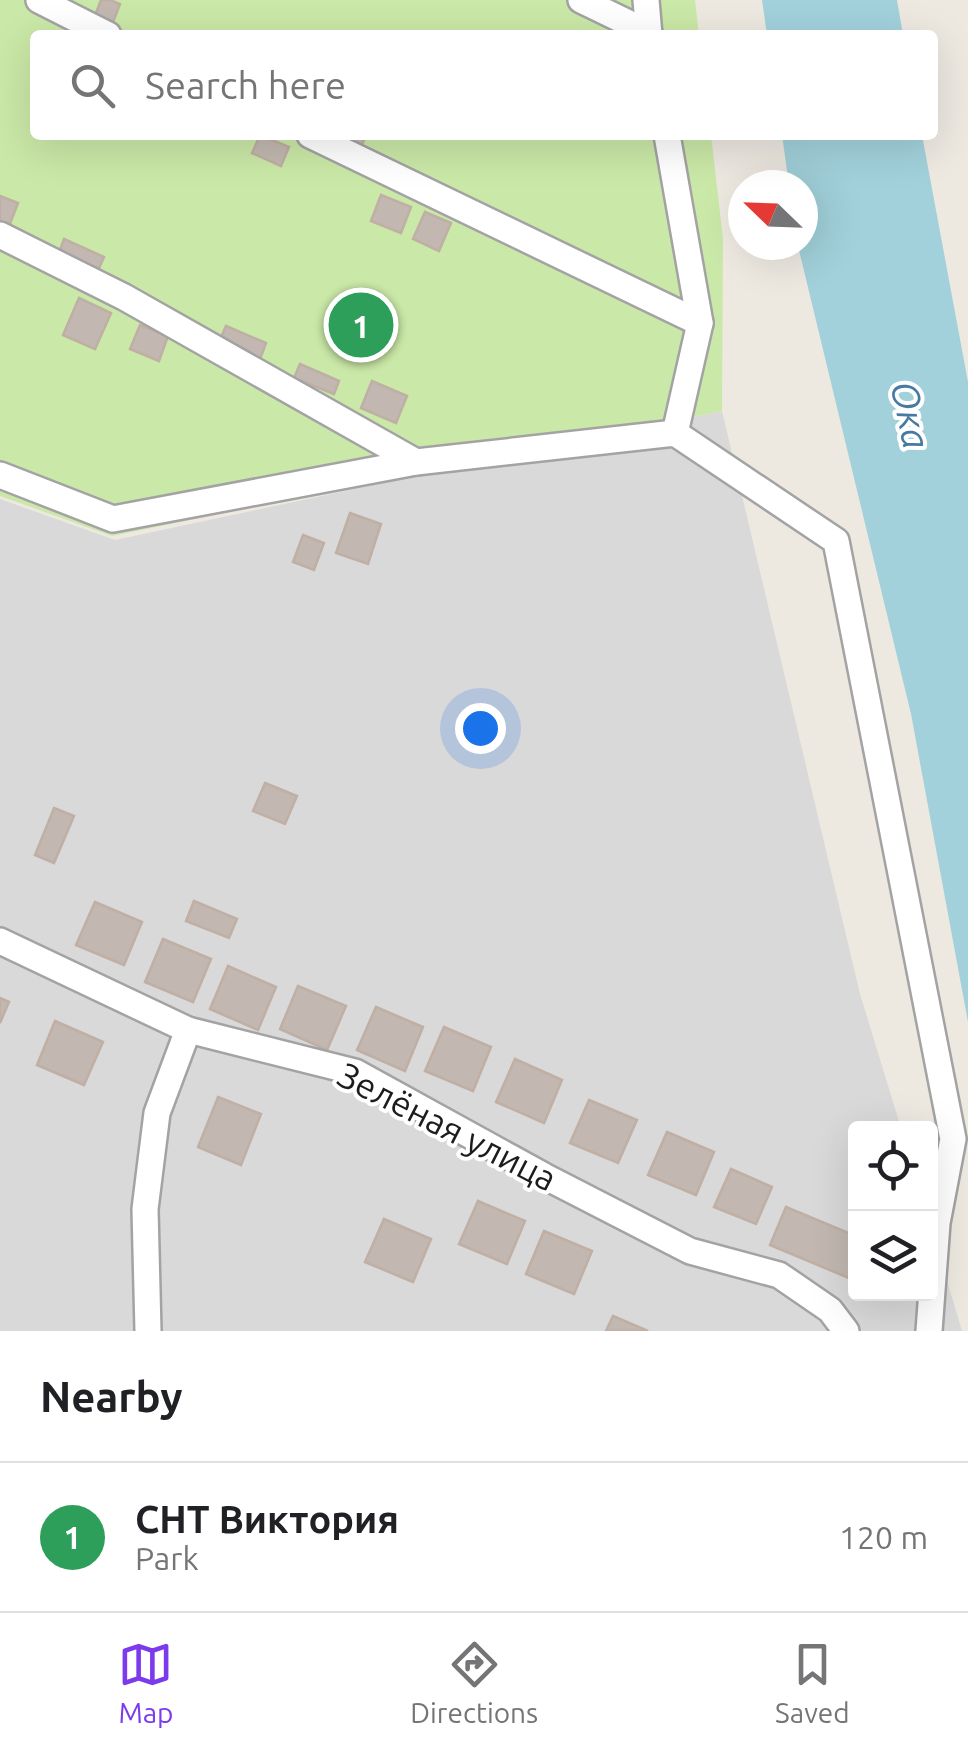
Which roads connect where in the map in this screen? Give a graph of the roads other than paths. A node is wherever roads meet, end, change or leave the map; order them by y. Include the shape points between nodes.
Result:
1 (39, 0) edge
2 (581, 0) edge
3 (646, 0) edge
4 (98, 30) edge
5 (641, 30) edge
6 (649, 30) edge
7 (320, 140) edge
8 (668, 140) edge
9 (0, 235) edge
10 (700, 324) junction
11 (675, 433) junction
12 (416, 462) junction
13 (0, 475) edge
14 (0, 941) edge
15 (188, 1030) junction
16 (148, 1331) edge
17 (846, 1331) edge
18 (929, 1331) edge

1 - 4 street
2 - 5 street
3 - 6 street
7 - 10 street
8 - 10 street
9 - 12 street
10 - 11 street
11 - 12 street
11 - 18 street via 836,541 952,1139
12 - 13 street via 112,520
14 - 15 street, Зелёная улица
15 - 16 street via 157,1113 145,1209
15 - 17 street, Зелёная улица via 356,1072 690,1250 779,1275 830,1310

